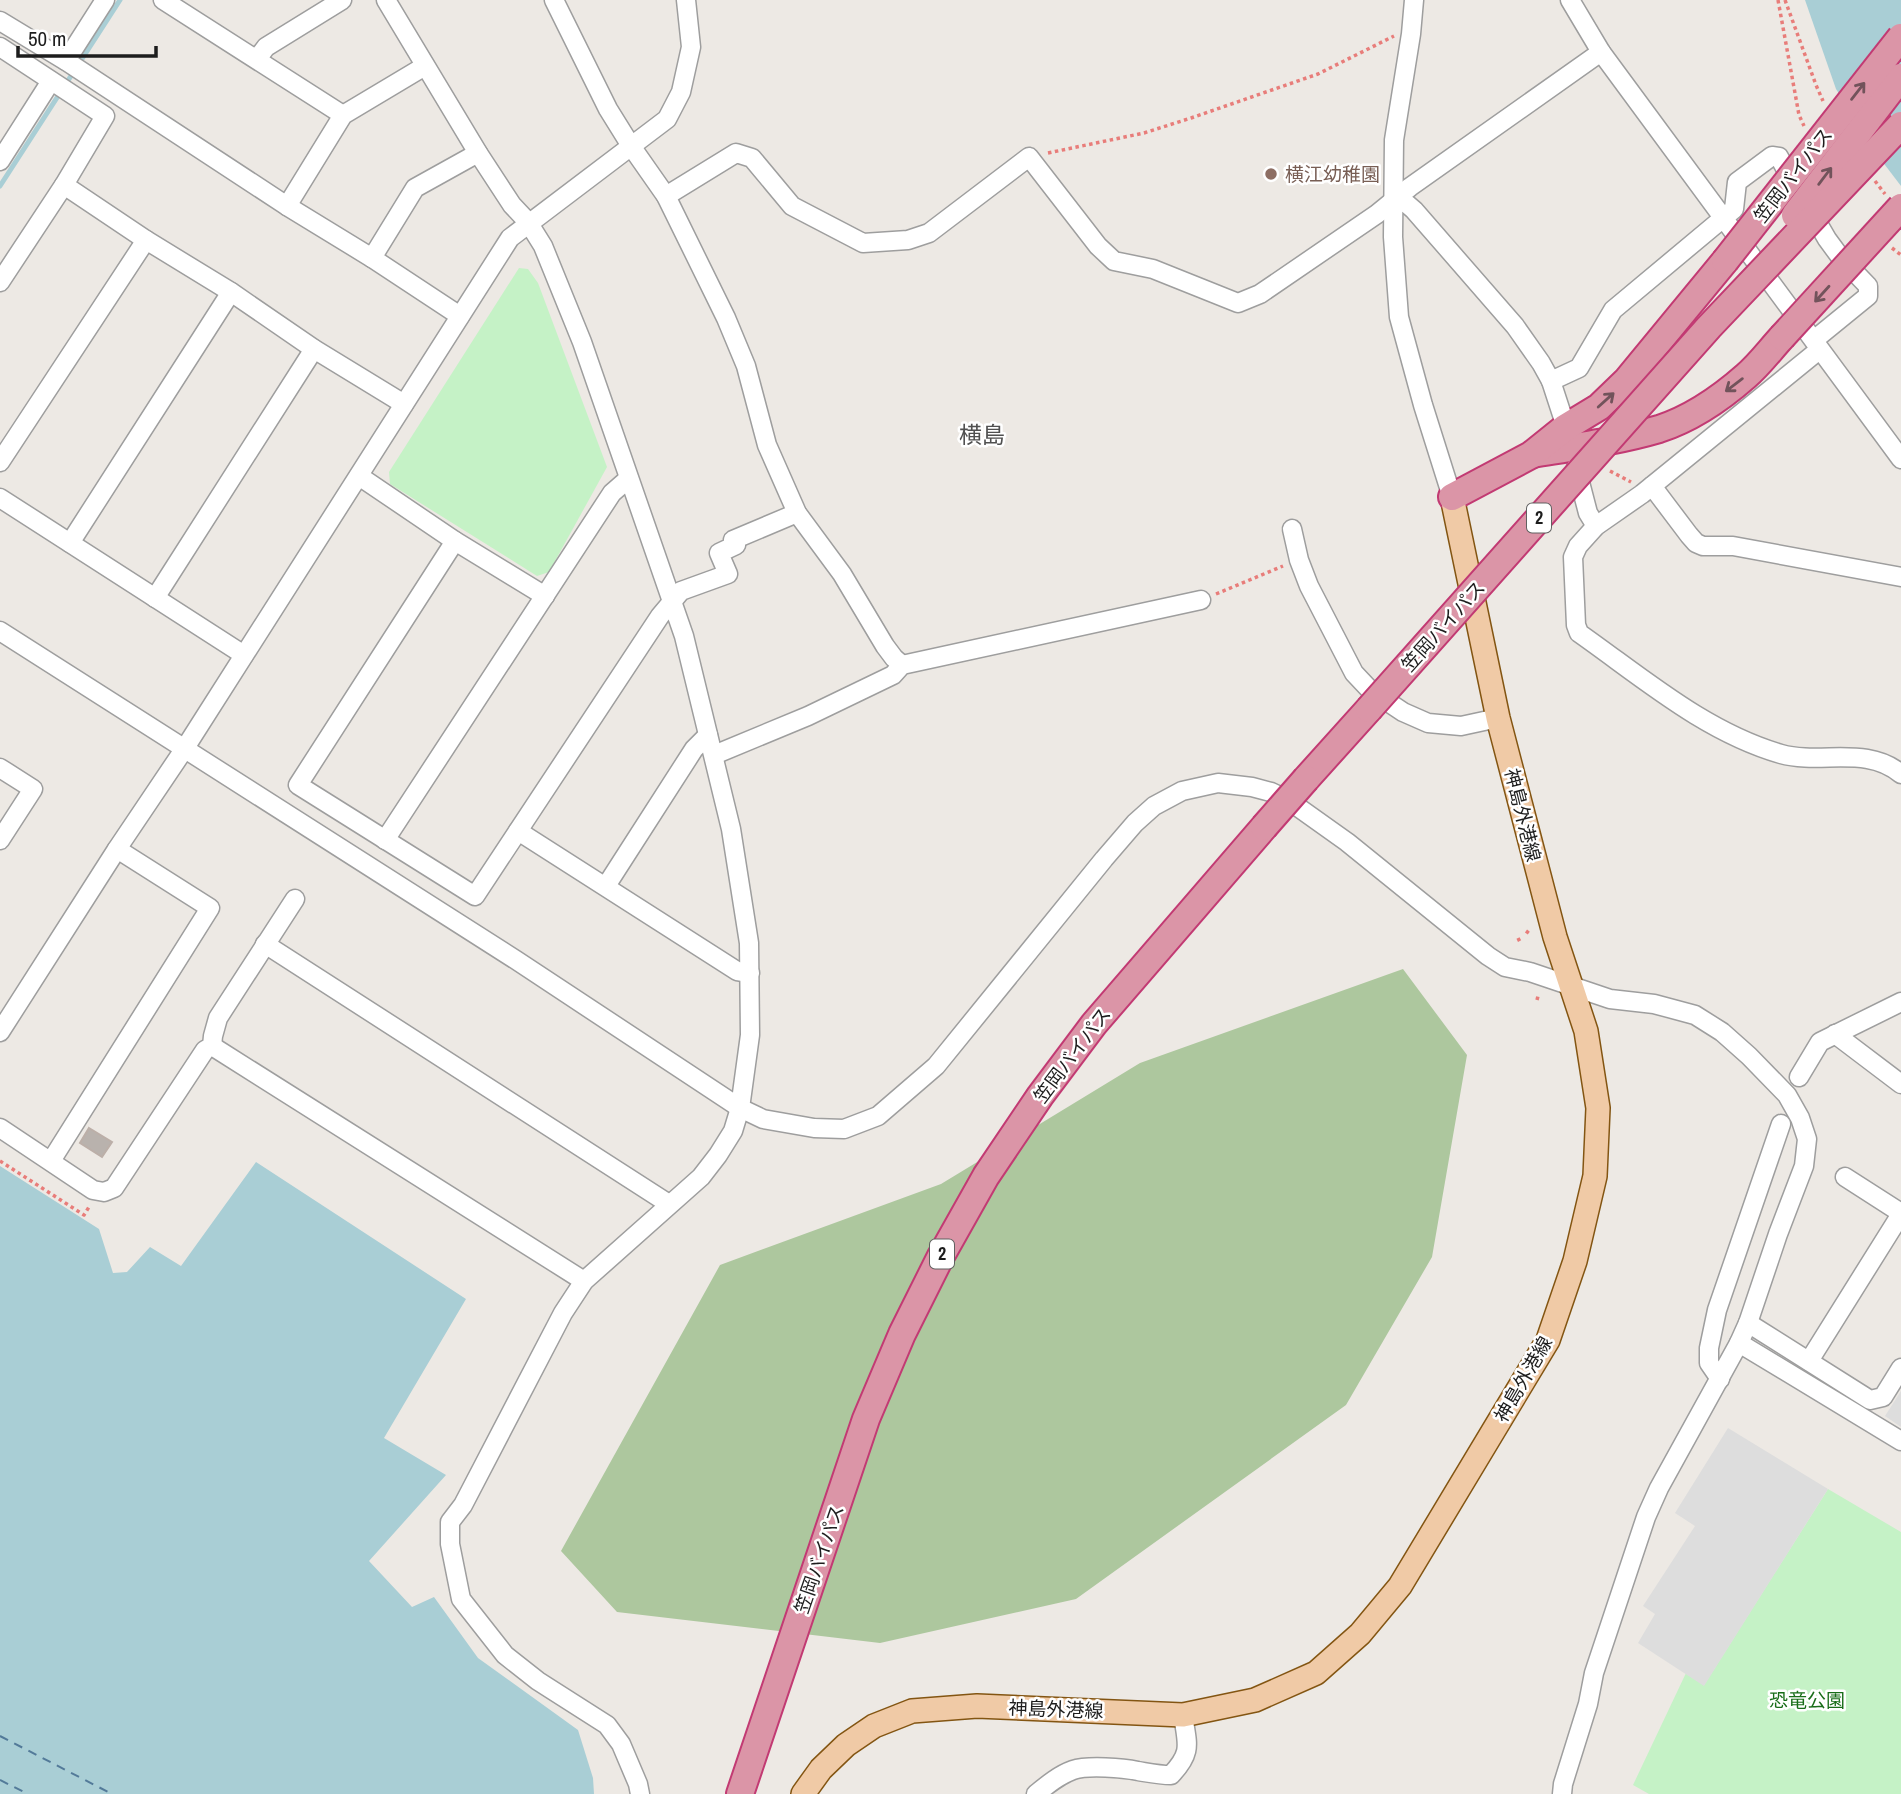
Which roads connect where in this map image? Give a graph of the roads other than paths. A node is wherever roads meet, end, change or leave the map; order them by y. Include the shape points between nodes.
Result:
1 (105, 0) edge
2 (163, 0) edge
3 (342, 0) edge
4 (386, 0) edge
5 (554, 0) edge
6 (687, 0) edge
7 (1414, 0) edge
8 (1570, 0) edge
9 (0, 21) edge
10 (1901, 37) edge
11 (0, 47) edge
12 (1601, 52) junction
13 (257, 59) junction
14 (66, 61) junction
15 (425, 65) junction
16 (1901, 77) edge
17 (51, 81) junction
18 (343, 115) junction
19 (1901, 124) edge
20 (631, 146) junction
21 (478, 153) junction
22 (0, 161) edge
23 (64, 185) junction
24 (666, 196) junction
25 (1394, 200) junction
26 (287, 206) junction
27 (1901, 207) edge
28 (1724, 218) junction
29 (528, 222) junction
30 (146, 240) junction
31 (372, 258) junction
32 (0, 282) edge
33 (231, 292) junction
34 (460, 316) junction
35 (1709, 327) junction
36 (1817, 345) junction
37 (314, 349) junction
38 (1551, 381) junction
39 (404, 404) junction
40 (1568, 438) junction
41 (1901, 459) edge
42 (0, 463) edge
43 (359, 476) junction
44 (628, 479) junction
45 (1647, 490) junction
46 (1452, 496) junction
47 (0, 498) edge
48 (797, 513) junction
49 (1596, 526) junction
50 (1292, 529) dead end
51 (455, 541) junction
52 (70, 543) junction
53 (1901, 577) edge
54 (545, 596) junction
55 (155, 598) junction
56 (1201, 600) road end
57 (672, 602) junction
58 (0, 631) edge
59 (244, 655) junction
60 (902, 665) junction
61 (1498, 718) junction
62 (708, 735) junction
63 (185, 748) junction
64 (714, 755) junction
65 (0, 768) edge
66 (1901, 774) edge
67 (518, 831) junction
68 (0, 840) edge
69 (385, 840) junction
70 (117, 849) junction
71 (606, 886) junction
72 (295, 899) dead end
73 (265, 944) junction
74 (751, 972) junction
75 (1570, 985) junction
76 (1901, 1002) edge
77 (6, 1010) edge
78 (0, 1032) edge
79 (1835, 1034) junction
80 (212, 1045) junction
81 (1799, 1077) dead end
82 (1901, 1084) edge
83 (740, 1108) junction
84 (1781, 1124) dead end
85 (0, 1128) edge
86 (51, 1161) junction
87 (1845, 1177) dead end
88 (669, 1204) junction
89 (1901, 1214) edge
90 (584, 1281) junction
91 (1748, 1323) junction
92 (1739, 1343) junction
93 (1809, 1361) junction
94 (1901, 1368) edge
95 (1720, 1379) junction
96 (1901, 1441) edge
97 (1183, 1715) junction
98 (640, 1794) edge
99 (740, 1794) edge
100 (803, 1794) edge
101 (1037, 1794) edge
102 (1562, 1794) edge

1 - 14 street
2 - 13 street
3 - 13 street via 266,47
4 - 15 street
5 - 20 street
6 - 20 street via 691,47 681,92 667,119
7 - 25 street via 1394,140
8 - 12 street
9 - 14 street
40 -> 10 highway, 笠岡バイパス, bridge via 1627,380
11 - 17 street
12 - 25 street
12 - 28 street
13 - 18 street
14 - 26 street
15 - 18 street
15 - 21 street
35 -> 16 highway, 2, bridge
17 - 22 street
17 - 23 street via 105,116
18 - 26 street
19 - 35 highway, 2, bridge
20 - 24 street
20 - 29 street
21 - 29 street
21 - 31 street via 415,188
23 - 30 street
23 - 32 street
24 - 25 street via 736,153 752,158 792,206 863,243 880,243 929,233 1029,158 1114,261 1153,269 1238,303 1260,294
24 - 48 street via 746,366 767,445
25 - 38 street via 1414,210 1515,326
25 - 46 street via 1399,317
26 - 31 street
27 -> 40 highway, 笠岡バイパス, bridge via 1746,376 1715,400 1661,428
28 - 36 street
28 - 36 street via 1734,209 1737,182 1772,156 1779,157 1827,239 1868,286 1868,296
28 - 38 street via 1613,310 1578,368
29 - 34 street via 510,238
29 - 44 street via 582,342
30 - 33 street
30 - 42 street
31 - 34 street
33 - 37 street
33 - 52 street
34 - 39 street
35 - 99 highway, 笠岡バイパス / 2, bridge via 1153,954 1086,1034 986,1176 902,1334 866,1419
36 - 41 street
36 - 45 street
37 - 39 street
37 - 55 street
38 - 40 street
39 - 43 street
40 - 46 highway, 笠岡バイパス
40 - 49 street via 1588,513
43 - 51 street
43 - 59 street
44 - 54 street via 612,493
44 - 57 street
45 - 49 street
45 - 53 street via 1703,546 1733,546
46 - 61 main road, 神島外港線
47 - 52 street
48 - 57 street via 733,540 736,545 719,552 728,573 681,591
48 - 60 street
49 - 66 street via 1573,557 1579,633 1685,709 1733,734 1783,754 1880,762
50 - 61 street via 1309,586 1354,673 1370,690 1428,723 1461,726
51 - 54 street
51 - 69 street via 298,785
52 - 55 street
54 - 69 street
55 - 59 street
56 - 60 street
57 - 62 street
57 - 67 street
58 - 63 street
59 - 63 street
60 - 64 street via 893,675 808,716
61 - 75 main road, 神島外港線
62 - 64 street
62 - 71 street via 694,749
63 - 70 street
63 - 83 street
64 - 74 street via 731,829
65 - 68 street via 33,789
67 - 69 street via 475,897
67 - 71 street
70 - 77 street
70 - 86 street via 209,908
71 - 74 street via 737,971
72 - 73 street
73 - 80 street via 218,1018
73 - 88 street
74 - 83 street via 750,1035
75 - 83 street via 1505,967 1488,956 1288,800 1252,787 1218,783 1182,791 1135,823 936,1066 878,1116 844,1129 814,1128 763,1119
75 - 91 street via 1610,999 1695,1015 1749,1056 1787,1095 1800,1118 1807,1139 1804,1166
75 - 97 main road, 神島外港線 via 1586,1031 1598,1108 1595,1177 1575,1262 1548,1340 1399,1586 1360,1634 1316,1673 1255,1700
76 - 79 street
77 - 78 street
79 - 81 street via 1820,1042
79 - 82 street
80 - 86 street via 114,1188 93,1190
80 - 90 street
83 - 88 street via 718,1156
84 - 95 street via 1717,1310 1709,1363
85 - 86 street
87 - 89 street
88 - 90 street
89 - 93 street
90 - 98 street via 463,1505 450,1521 450,1544 461,1599 505,1656 607,1724 621,1744
91 - 92 street
91 - 93 street
92 - 95 street
92 - 96 street
93 - 94 street via 1870,1400 1883,1397
95 - 102 street via 1646,1517 1594,1673
97 - 100 main road, 神島外港線 via 976,1706 912,1711 874,1726 846,1745
97 - 101 street via 1188,1749 1171,1775 1103,1767 1074,1769

